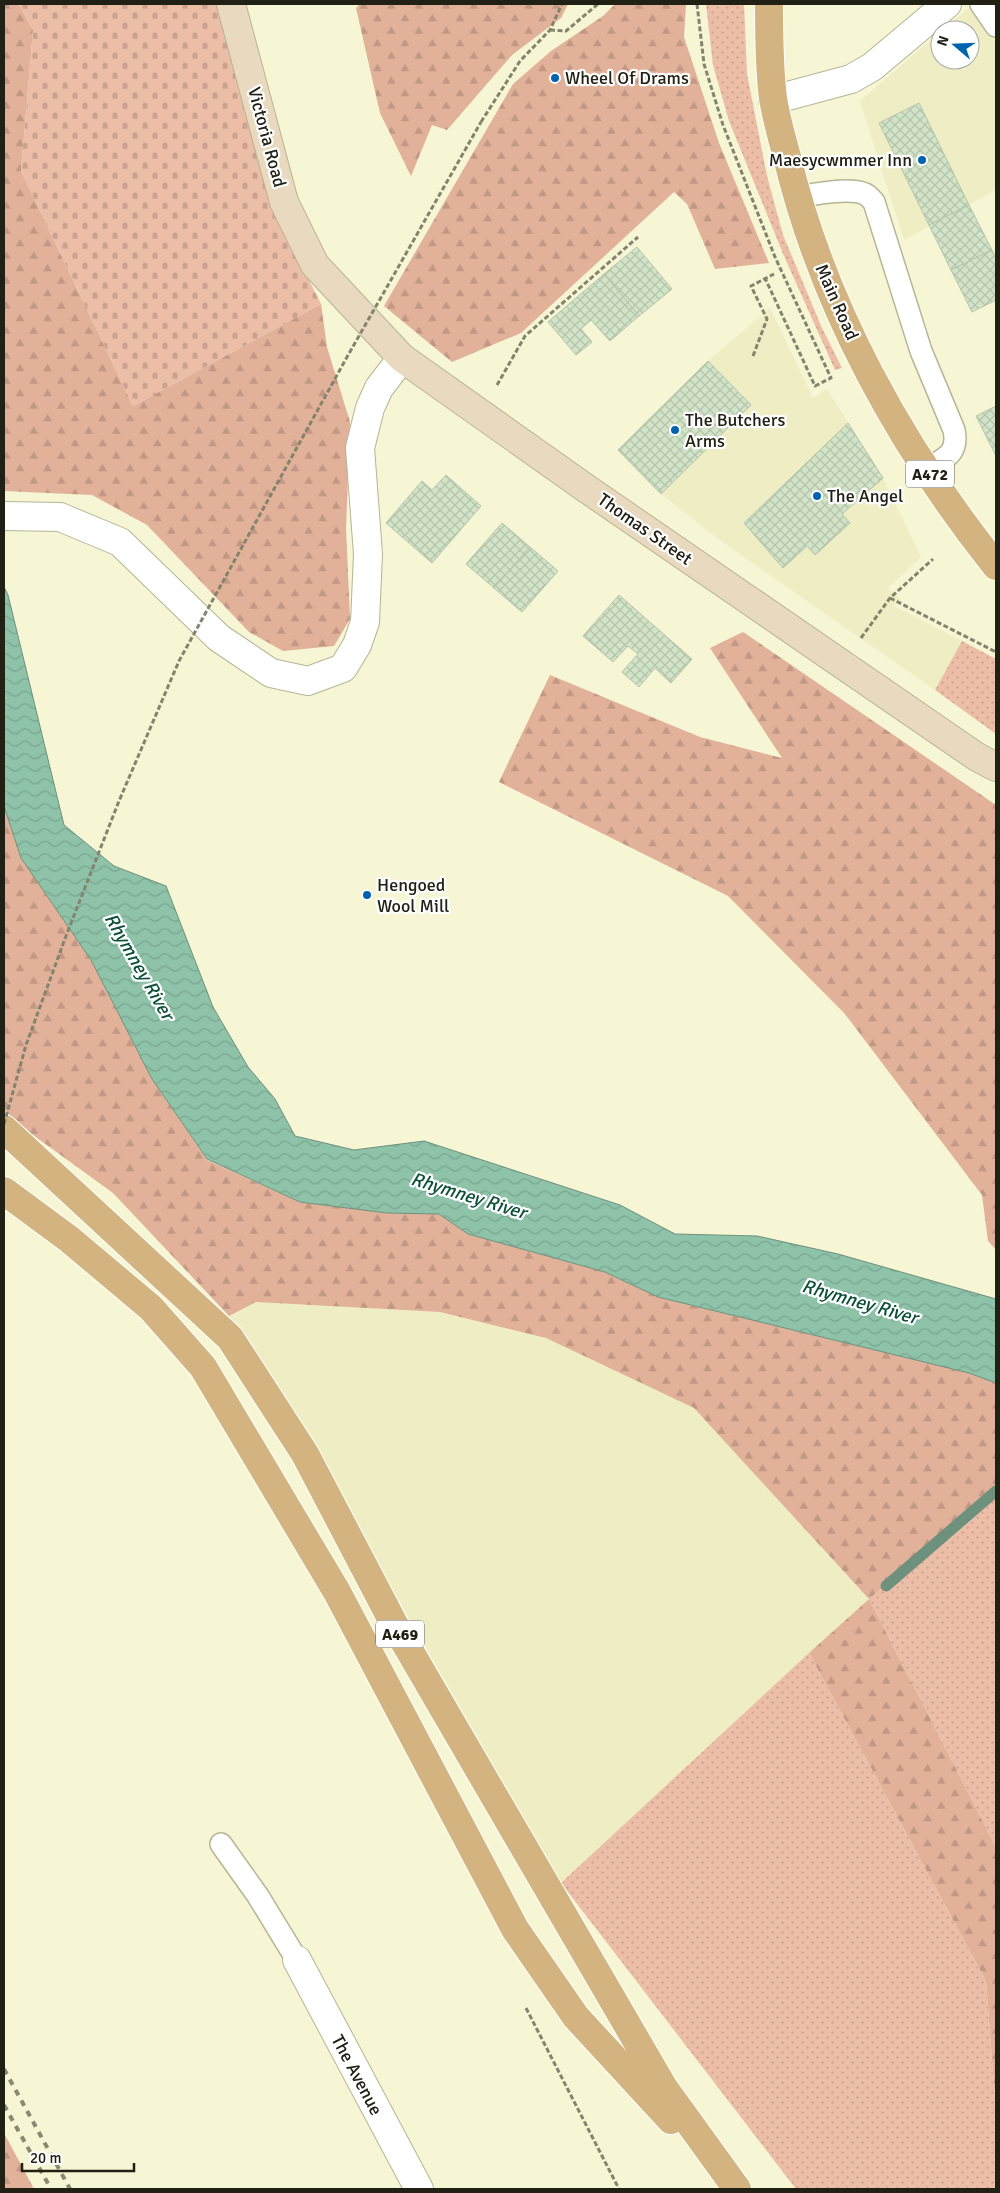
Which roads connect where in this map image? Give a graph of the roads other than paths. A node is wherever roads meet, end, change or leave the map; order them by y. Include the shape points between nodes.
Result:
1 (231, 4) edge
2 (768, 4) edge
3 (947, 4) edge
4 (981, 4) edge
5 (996, 26) edge
6 (773, 100) junction
7 (797, 198) junction
8 (315, 265) joint
9 (402, 358) junction
10 (927, 469) junction
11 (4, 516) edge
12 (996, 566) edge
13 (996, 766) edge
14 (4, 1129) edge
15 (4, 1191) edge
16 (221, 1844) dead end
17 (297, 1960) joint
18 (419, 2189) edge
19 (736, 2189) edge

1 - 8 main road, Victoria Road via 284,202
2 - 6 main road, Main Road / A472
3 - 6 street via 872,67 851,79
4 - 5 lane
6 - 7 main road, Main Road / A472
7 - 10 main road, Main Road / A472 via 819,264 871,376
7 - 10 lane via 817,192 848,192 865,193 874,202 921,351 948,412 956,441 950,455
8 - 9 main road, Thomas Street
9 - 11 street via 379,388 370,408 360,448 368,554 365,622 358,645 343,668 308,680 271,673 219,638 120,542 60,517
9 - 13 main road, Thomas Street via 969,752
10 - 12 main road, Main Road / A472
14 - 19 main road, A469 via 230,1338 305,1454 394,1624 664,2088
15 - 19 main road, A469 via 69,1239 151,1308 203,1367 337,1592 515,1929 576,2017
16 - 17 lane
17 - 18 street, The Avenue

